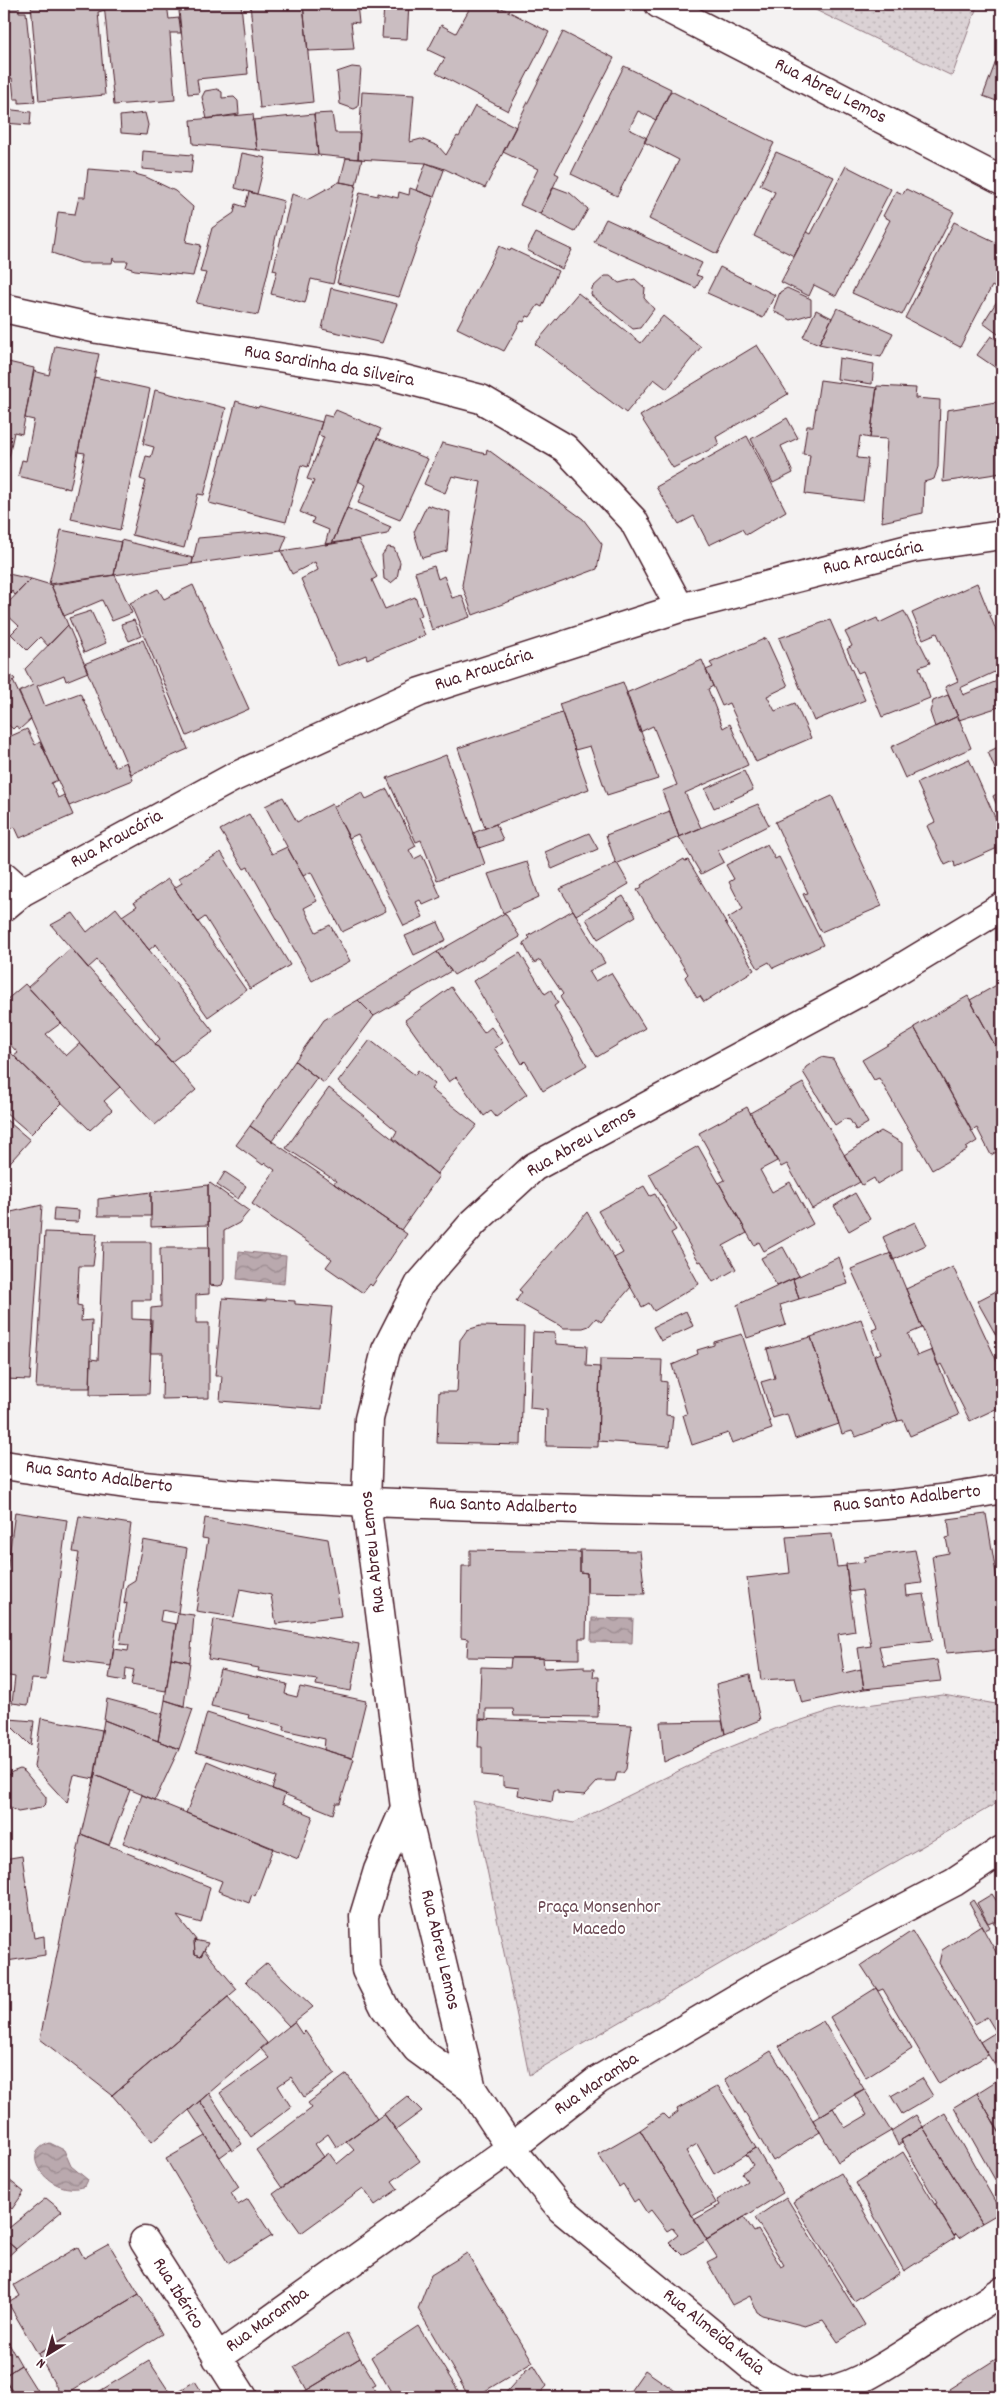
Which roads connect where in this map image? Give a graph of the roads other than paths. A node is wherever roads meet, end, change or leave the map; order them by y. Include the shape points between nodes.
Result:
1 (658, 4) edge
2 (1002, 181) edge
3 (4, 308) edge
4 (1002, 535) edge
5 (680, 608) junction
6 (10, 892) edge
7 (1002, 907) edge
8 (4, 1465) edge
9 (1002, 1489) edge
10 (366, 1502) junction
11 (405, 1808) junction
12 (1002, 1850) edge
13 (472, 2089) junction
14 (511, 2148) junction
15 (144, 2241) dead end
16 (1002, 2292) edge
17 (217, 2358) junction
18 (242, 2397) edge

1 - 2 street, Rua Abreu Lemos
3 - 5 street, Rua Sardinha da Silveira via 98,328 381,372 482,399 565,448 633,520
4 - 5 street, Rua Araucária via 912,548
5 - 6 street, Rua Araucária via 420,692 232,778
7 - 10 street, Rua Abreu Lemos via 878,982 534,1167 473,1223 419,1285 386,1350 369,1419
8 - 10 street, Rua Santo Adalberto via 142,1486
9 - 10 street, Rua Santo Adalberto via 845,1508 679,1512
10 - 11 street, Rua Abreu Lemos
11 - 13 street, Rua Abreu Lemos
11 - 13 street via 378,1870 364,1916 366,1970 385,2008 417,2049
12 - 14 street, Rua Maramba via 954,1882 769,1979 598,2080
13 - 14 street, Rua Abreu Lemos
14 - 16 street, Rua Almeida Maia via 561,2209 751,2366 795,2390 813,2393 872,2374
14 - 17 street, Rua Maramba
15 - 17 street, Rua Ibérico
17 - 18 street, Rua Ibérico

